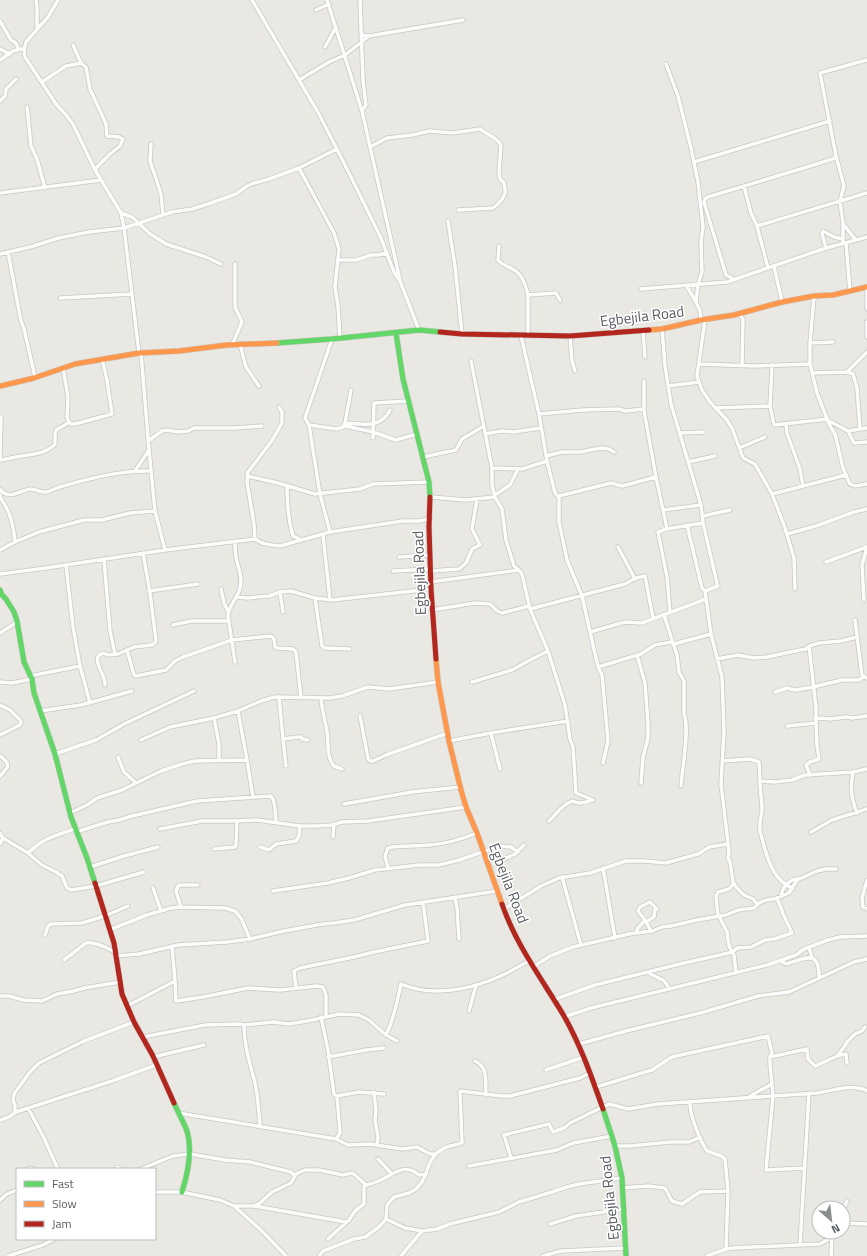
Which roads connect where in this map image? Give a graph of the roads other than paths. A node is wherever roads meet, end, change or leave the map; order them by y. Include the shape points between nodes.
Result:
1 (36, 0) edge
2 (58, 0) edge
3 (252, 0) edge
4 (360, 0) edge
5 (328, 2) edge
6 (316, 10) dead end
7 (0, 20) edge
8 (463, 20) dead end
9 (336, 27) junction
10 (37, 28) junction
11 (361, 35) junction
12 (369, 36) junction
13 (362, 42) junction
14 (73, 45) dead end
15 (325, 47) dead end
16 (0, 49) edge
17 (18, 49) junction
18 (24, 49) junction
19 (10, 54) junction
20 (345, 55) junction
21 (0, 60) edge
22 (867, 60) edge
23 (81, 63) junction
24 (666, 64) dead end
25 (16, 79) dead end
26 (299, 80) junction
27 (42, 82) junction
28 (0, 101) edge
29 (27, 107) dead end
30 (362, 111) junction
31 (830, 120) junction
32 (151, 144) dead end
33 (370, 147) junction
34 (337, 149) junction
35 (836, 156) junction
36 (694, 162) junction
37 (299, 168) junction
38 (94, 169) junction
39 (101, 180) junction
40 (744, 186) junction
41 (45, 188) junction
42 (0, 193) edge
43 (867, 193) edge
44 (840, 201) junction
45 (458, 210) dead end
46 (121, 213) junction
47 (163, 215) junction
48 (448, 221) dead end
49 (139, 223) junction
50 (843, 223) junction
51 (757, 226) junction
52 (124, 228) junction
53 (867, 237) edge
54 (843, 239) junction
55 (856, 240) junction
56 (844, 243) junction
57 (499, 246) dead end
58 (826, 248) junction
59 (8, 252) junction
60 (387, 253) junction
61 (0, 254) edge
62 (338, 260) junction
63 (221, 264) dead end
64 (236, 264) dead end
65 (774, 266) junction
66 (768, 268) junction
67 (734, 279) junction
68 (400, 281) junction
69 (698, 284) junction
70 (686, 285) junction
71 (867, 287) edge
72 (641, 289) dead end
73 (850, 291) junction
74 (132, 294) junction
75 (528, 295) junction
76 (814, 296) junction
77 (60, 298) dead end
78 (560, 300) dead end
79 (696, 302) junction
80 (782, 302) junction
81 (867, 309) edge
82 (739, 314) junction
83 (703, 320) junction
84 (867, 322) edge
85 (662, 329) junction
86 (419, 330) junction
87 (643, 331) junction
88 (396, 333) junction
89 (462, 334) junction
90 (521, 336) junction
91 (528, 336) junction
92 (570, 336) junction
93 (867, 337) edge
94 (340, 338) junction
95 (332, 339) junction
96 (833, 342) dead end
97 (810, 343) junction
98 (240, 344) junction
99 (232, 345) junction
100 (867, 352) edge
101 (140, 353) junction
102 (645, 357) dead end
103 (102, 359) junction
104 (471, 361) dead end
105 (699, 364) junction
106 (810, 364) junction
107 (742, 366) junction
108 (772, 366) junction
109 (63, 368) junction
110 (575, 371) dead end
111 (847, 372) junction
112 (812, 374) junction
113 (35, 377) junction
114 (644, 381) dead end
115 (699, 382) junction
116 (0, 386) edge
117 (259, 386) dead end
118 (668, 386) junction
119 (351, 390) dead end
120 (408, 401) junction
121 (770, 406) junction
122 (279, 407) dead end
123 (715, 408) junction
124 (644, 409) junction
125 (390, 410) dead end
126 (539, 414) junction
127 (0, 416) edge
128 (828, 420) junction
129 (68, 422) junction
130 (373, 424) junction
131 (786, 424) junction
132 (309, 425) junction
133 (344, 425) junction
134 (262, 426) dead end
135 (484, 426) junction
136 (541, 428) junction
137 (867, 428) edge
138 (860, 429) junction
139 (848, 431) junction
140 (373, 432) junction
141 (704, 432) dead end
142 (680, 433) junction
143 (417, 434) junction
144 (485, 434) junction
145 (765, 437) dead end
146 (373, 438) dead end
147 (148, 441) junction
148 (867, 442) edge
149 (739, 448) junction
150 (149, 450) junction
151 (614, 452) dead end
152 (546, 456) junction
153 (715, 456) dead end
154 (0, 457) edge
155 (423, 457) junction
156 (0, 460) edge
157 (547, 461) junction
158 (688, 462) junction
159 (492, 468) junction
160 (518, 469) junction
161 (135, 471) junction
162 (151, 471) junction
163 (846, 475) junction
164 (247, 476) junction
165 (656, 477) junction
166 (429, 482) junction
167 (867, 484) edge
168 (287, 486) junction
169 (803, 486) junction
170 (0, 490) edge
171 (320, 494) junction
172 (772, 494) junction
173 (0, 495) edge
174 (495, 496) junction
175 (559, 496) junction
176 (430, 497) junction
177 (477, 499) junction
178 (701, 505) junction
179 (867, 509) edge
180 (663, 510) junction
181 (730, 510) dead end
182 (155, 511) junction
183 (703, 516) junction
184 (430, 519) junction
185 (703, 523) junction
186 (687, 525) junction
187 (668, 529) junction
188 (330, 532) junction
189 (787, 534) junction
190 (323, 535) junction
191 (255, 539) junction
192 (302, 540) junction
193 (15, 542) junction
194 (235, 542) junction
195 (618, 547) dead end
196 (867, 547) edge
197 (0, 550) edge
198 (165, 550) junction
199 (866, 552) edge
200 (143, 553) junction
201 (430, 555) junction
202 (399, 557) dead end
203 (104, 559) junction
204 (826, 562) dead end
205 (66, 565) junction
206 (430, 570) junction
207 (519, 570) junction
208 (393, 571) dead end
209 (0, 574) edge
210 (635, 579) junction
211 (430, 582) junction
212 (198, 584) dead end
213 (221, 589) dead end
214 (431, 589) junction
215 (796, 589) dead end
216 (0, 590) edge
217 (149, 591) junction
218 (704, 591) junction
219 (280, 592) junction
220 (582, 596) junction
221 (238, 597) junction
222 (315, 598) junction
223 (706, 599) junction
224 (330, 600) junction
225 (864, 600) dead end
226 (530, 608) junction
227 (432, 610) junction
228 (228, 611) junction
229 (283, 612) dead end
230 (670, 612) junction
231 (664, 614) junction
232 (653, 618) junction
233 (855, 620) dead end
234 (229, 621) junction
235 (17, 622) junction
236 (173, 625) dead end
237 (590, 632) junction
238 (0, 633) edge
239 (711, 634) junction
240 (857, 637) junction
241 (232, 640) junction
242 (674, 644) junction
243 (809, 646) junction
244 (350, 649) dead end
245 (127, 650) junction
246 (548, 651) junction
247 (115, 654) junction
248 (638, 655) junction
249 (717, 659) junction
250 (235, 662) dead end
251 (80, 666) junction
252 (598, 666) junction
253 (865, 677) edge
254 (31, 678) junction
255 (0, 682) edge
256 (438, 682) junction
257 (472, 682) dead end
258 (105, 685) dead end
259 (813, 687) junction
260 (132, 691) dead end
261 (194, 691) dead end
262 (775, 692) dead end
263 (279, 697) junction
264 (301, 698) junction
265 (321, 698) junction
266 (90, 703) junction
267 (0, 705) edge
268 (238, 711) junction
269 (40, 712) junction
270 (360, 716) dead end
271 (867, 716) edge
272 (214, 718) junction
273 (568, 720) junction
274 (816, 721) junction
275 (787, 726) dead end
276 (448, 733) junction
277 (491, 733) junction
278 (0, 736) edge
279 (283, 739) junction
280 (141, 740) dead end
281 (308, 740) dead end
282 (449, 742) junction
283 (55, 754) junction
284 (0, 756) edge
285 (118, 757) dead end
286 (247, 760) junction
287 (219, 761) junction
288 (722, 761) junction
289 (603, 762) dead end
290 (286, 766) dead end
291 (342, 769) dead end
292 (500, 769) dead end
293 (867, 769) edge
294 (853, 772) junction
295 (810, 775) junction
296 (0, 776) edge
297 (760, 782) junction
298 (136, 783) junction
299 (641, 783) dead end
300 (681, 786) dead end
301 (460, 787) junction
302 (254, 797) junction
303 (344, 804) dead end
304 (466, 807) junction
305 (867, 810) edge
306 (70, 813) junction
307 (857, 813) junction
308 (237, 821) junction
309 (549, 821) dead end
310 (276, 822) junction
311 (334, 824) junction
312 (300, 826) junction
313 (160, 829) dead end
314 (75, 830) junction
315 (812, 832) dead end
316 (0, 833) edge
317 (477, 833) junction
318 (333, 837) dead end
319 (3, 838) junction
320 (0, 844) edge
321 (728, 844) junction
322 (524, 845) dead end
323 (158, 847) dead end
324 (260, 848) dead end
325 (214, 849) dead end
326 (518, 852) junction
327 (484, 853) junction
328 (28, 854) junction
329 (494, 864) dead end
330 (90, 868) junction
331 (388, 868) junction
332 (603, 868) junction
333 (836, 869) dead end
334 (144, 872) dead end
335 (562, 877) junction
336 (799, 879) junction
337 (867, 880) edge
338 (734, 883) junction
339 (198, 885) dead end
340 (786, 885) junction
341 (96, 886) junction
342 (153, 888) dead end
343 (793, 888) junction
344 (273, 891) dead end
345 (497, 891) junction
346 (455, 898) junction
347 (779, 898) junction
348 (423, 902) junction
349 (757, 904) junction
350 (128, 906) dead end
351 (181, 906) junction
352 (504, 909) junction
353 (867, 909) edge
354 (161, 910) junction
355 (105, 916) junction
356 (719, 916) junction
357 (109, 930) junction
358 (651, 931) junction
359 (636, 933) junction
360 (45, 935) dead end
361 (867, 936) edge
362 (615, 938) junction
363 (250, 939) junction
364 (459, 939) dead end
365 (581, 945) junction
366 (172, 946) junction
367 (809, 947) junction
368 (733, 952) junction
369 (116, 954) junction
370 (796, 955) junction
371 (812, 958) junction
372 (867, 959) edge
373 (64, 960) dead end
374 (798, 960) junction
375 (529, 961) junction
376 (781, 961) junction
377 (532, 967) junction
378 (648, 972) junction
379 (736, 973) junction
380 (819, 978) junction
381 (175, 981) junction
382 (120, 982) junction
383 (476, 985) junction
384 (296, 988) junction
385 (669, 989) junction
386 (0, 996) edge
387 (553, 1000) junction
388 (127, 1006) junction
389 (469, 1010) dead end
390 (321, 1017) junction
391 (326, 1017) junction
392 (564, 1017) junction
393 (134, 1022) junction
394 (244, 1025) junction
395 (865, 1027) dead end
396 (386, 1035) junction
397 (143, 1037) junction
398 (397, 1041) dead end
399 (579, 1044) junction
400 (204, 1045) dead end
401 (384, 1048) dead end
402 (838, 1054) junction
403 (153, 1057) junction
404 (584, 1057) junction
405 (770, 1057) junction
406 (328, 1058) junction
407 (475, 1061) dead end
408 (847, 1063) dead end
409 (156, 1065) junction
410 (546, 1070) dead end
411 (590, 1073) junction
412 (772, 1084) junction
413 (596, 1087) junction
414 (867, 1091) edge
415 (374, 1092) junction
416 (809, 1093) junction
417 (384, 1094) dead end
418 (486, 1095) junction
419 (337, 1096) junction
420 (773, 1096) junction
421 (748, 1097) junction
422 (690, 1102) junction
423 (28, 1108) junction
424 (602, 1108) junction
425 (15, 1113) junction
426 (178, 1113) junction
427 (0, 1120) edge
428 (260, 1126) junction
429 (612, 1136) junction
430 (700, 1137) junction
431 (336, 1138) junction
432 (377, 1144) junction
433 (615, 1146) junction
434 (190, 1154) junction
435 (436, 1154) junction
436 (511, 1158) junction
437 (378, 1159) dead end
438 (469, 1166) dead end
439 (57, 1168) edge
440 (143, 1168) edge
441 (805, 1168) junction
442 (392, 1174) junction
443 (426, 1174) junction
444 (295, 1176) junction
445 (622, 1178) junction
446 (366, 1185) junction
447 (622, 1188) junction
448 (16, 1190) edge
449 (728, 1191) junction
450 (182, 1192) junction
451 (156, 1193) edge
452 (0, 1200) edge
453 (234, 1206) junction
454 (254, 1206) junction
455 (624, 1209) junction
456 (386, 1219) junction
457 (346, 1222) junction
458 (851, 1223) edge
459 (550, 1224) dead end
460 (867, 1224) edge
461 (422, 1231) junction
462 (328, 1239) dead end
463 (52, 1240) edge
464 (826, 1240) edge
465 (832, 1240) edge
466 (800, 1245) junction
467 (626, 1248) junction
468 (726, 1249) junction
469 (8, 1256) edge
470 (286, 1256) edge
471 (319, 1256) edge
472 (400, 1256) edge
473 (543, 1256) edge
474 (626, 1256) edge
475 (707, 1256) edge
476 (831, 1256) edge

1 - 10 street
2 - 10 street via 48,17
3 - 26 street
4 - 11 street
5 - 6 street
5 - 9 street
7 - 17 street
8 - 12 street
9 - 15 street
9 - 20 street
10 - 18 street
11 - 12 street
11 - 13 street
12 - 13 street
13 - 20 street
13 - 30 street via 366,105
14 - 23 street
16 - 19 street
17 - 18 street
17 - 19 street
18 - 27 street via 25,57
19 - 21 street
20 - 26 street
20 - 30 street
22 - 31 street via 820,73
23 - 27 street via 66,66
23 - 38 street via 86,67 90,89 106,124 108,136 123,139 120,146
24 - 36 street via 678,96
25 - 28 street via 6,89 5,96
26 - 34 street
27 - 38 street via 56,104 68,116
29 - 41 street via 31,146
30 - 33 street
31 - 35 street
31 - 36 street
32 - 47 street via 150,161 161,194
33 - 45 street via 386,138 430,132 452,133 480,129 497,139 502,145 499,172 505,188 503,198 492,208
33 - 68 street
34 - 37 street
34 - 60 street
35 - 40 street
35 - 44 street via 844,186
36 - 69 street via 703,227 702,272
37 - 47 street via 254,183 221,200
37 - 62 street via 337,241
38 - 39 street
39 - 41 street
39 - 46 street
40 - 51 street
40 - 67 street via 708,197 704,202 726,275
41 - 42 street
43 - 44 street
44 - 50 street
44 - 51 street
46 - 49 street
46 - 52 street
47 - 49 street
48 - 89 street
49 - 52 street
49 - 63 street via 166,244 206,256
50 - 54 street
50 - 55 street
51 - 66 street
52 - 59 street via 88,232
52 - 74 street
53 - 55 street
54 - 56 street
54 - 58 street via 823,231
55 - 56 street
56 - 58 street
56 - 73 street
57 - 75 street via 498,260 502,265 518,272
58 - 65 street
59 - 61 street
59 - 113 street via 21,322
60 - 62 street via 356,260
60 - 68 street
62 - 94 street via 335,287
64 - 99 street via 235,307 242,322
65 - 66 street
65 - 80 street
66 - 67 street
67 - 69 street via 727,282
68 - 86 street
69 - 70 street
69 - 79 street
70 - 72 street
70 - 79 street
71 - 73 street, Egbejila Road
71 - 81 street
73 - 76 street, Egbejila Road
74 - 77 street
74 - 101 street
75 - 78 street via 556,293
75 - 91 street
76 - 80 street, Egbejila Road
76 - 97 street
79 - 83 street
80 - 82 street, Egbejila Road
82 - 83 street, Egbejila Road
82 - 107 street via 742,319
83 - 85 street, Egbejila Road
83 - 105 street
84 - 93 street
85 - 87 street, Egbejila Road
85 - 118 street
86 - 88 street, Egbejila Road
86 - 89 street, Egbejila Road
87 - 92 street, Egbejila Road
87 - 102 street
88 - 94 street
88 - 120 street, Egbejila Road
89 - 90 street, Egbejila Road
90 - 91 street, Egbejila Road
90 - 126 street
91 - 92 street, Egbejila Road
92 - 110 street
94 - 95 street
95 - 98 street
95 - 132 street via 306,418
96 - 97 street
97 - 106 street
98 - 99 street
98 - 117 street via 246,367
99 - 101 street
100 - 111 street
101 - 103 street
101 - 147 street
103 - 109 street
103 - 129 street via 108,380 112,414 75,424
104 - 135 street
105 - 107 street
105 - 115 street
106 - 108 street
106 - 112 street
107 - 108 street
108 - 121 street
109 - 113 street
109 - 129 street via 68,397
111 - 112 street
111 - 138 street via 853,374 857,388
112 - 128 street
113 - 116 street
114 - 124 street
115 - 118 street
115 - 123 street
118 - 142 street
119 - 133 street
120 - 130 street via 374,403
120 - 143 street, Egbejila Road
121 - 123 street
121 - 131 street via 774,425
122 - 164 street via 282,412 282,423
123 - 149 street via 732,428
124 - 126 street
124 - 165 street
125 - 130 street via 387,417
126 - 136 street
127 - 154 street
128 - 131 street
128 - 139 street
128 - 163 street via 835,434
129 - 156 street via 54,431 54,444 47,450
130 - 133 street
130 - 140 street
131 - 169 street
132 - 133 street via 341,429
132 - 171 street
133 - 140 street
134 - 147 street via 194,428 178,432 167,430
135 - 144 street
135 - 155 street via 462,439 456,450
136 - 144 street
136 - 152 street
137 - 138 street
138 - 139 street
139 - 148 street via 854,443
140 - 143 street via 396,440
140 - 146 street
141 - 142 street
142 - 158 street
143 - 155 street, Egbejila Road
144 - 159 street
145 - 149 street
147 - 150 street
149 - 172 street via 743,458 755,464
150 - 161 street
150 - 162 street
151 - 152 street via 601,448
152 - 157 street
153 - 158 street
155 - 166 street, Egbejila Road
157 - 160 street via 522,470
157 - 175 street via 555,493
158 - 178 street
159 - 160 street
159 - 174 street
160 - 174 street via 510,485
161 - 162 street
161 - 170 street via 45,492 32,489 7,495
162 - 182 street
163 - 167 street via 850,484
163 - 169 street
164 - 168 street
164 - 191 street
165 - 175 street via 622,486 611,483
165 - 180 street
166 - 171 street via 373,484 360,489
166 - 176 street, Egbejila Road
168 - 171 street
168 - 192 street via 290,526 293,536
169 - 172 street
171 - 188 street
172 - 189 street
173 - 193 street via 14,528
174 - 177 street
174 - 207 street via 502,509 506,540 514,566
175 - 220 street via 559,522 567,560
176 - 177 street
176 - 184 street, Egbejila Road
177 - 206 street via 472,529 480,545 472,549 466,563 459,570
178 - 180 street
178 - 183 street
179 - 189 street
180 - 187 street
181 - 183 street
182 - 193 street via 130,513 102,520 84,520 39,532
182 - 198 street
183 - 185 street
184 - 188 street
184 - 201 street, Egbejila Road
185 - 186 street
185 - 218 street via 718,586
186 - 187 street
186 - 218 street
187 - 230 street via 658,532 667,577
188 - 190 street
189 - 215 street via 794,558
190 - 192 street
190 - 224 street
191 - 192 street via 275,546
191 - 194 street
193 - 197 street
194 - 198 street
194 - 221 street via 241,578
195 - 210 street
196 - 199 street
196 - 204 street
198 - 200 street
199 - 225 street via 862,565
200 - 203 street
200 - 217 street
201 - 202 street
201 - 206 street, Egbejila Road
203 - 205 street
203 - 247 street via 110,631
205 - 209 street
205 - 251 street
206 - 208 street
206 - 211 street, Egbejila Road
207 - 211 street
207 - 226 street
210 - 220 street
210 - 232 street via 645,576
211 - 214 street, Egbejila Road
212 - 217 street
213 - 228 street
214 - 224 street
214 - 227 street, Egbejila Road
216 - 235 street via 14,612
217 - 245 street via 155,643
218 - 223 street
219 - 221 street via 269,596
219 - 222 street via 291,591
219 - 229 street
220 - 226 street
220 - 237 street
221 - 228 street
222 - 224 street
222 - 244 street via 322,646
223 - 230 street
223 - 239 street
226 - 227 street via 502,613 497,612 490,604 475,603
226 - 246 street
227 - 256 street, Egbejila Road
228 - 234 street
230 - 231 street
231 - 232 street
231 - 242 street
232 - 237 street via 642,623 625,622
233 - 240 street
234 - 236 street
234 - 241 street
235 - 238 street
235 - 254 street via 24,662
237 - 252 street
239 - 242 street
239 - 249 street
240 - 243 street
240 - 253 street via 862,675
241 - 245 street via 183,657 166,670 136,676
241 - 250 street
241 - 264 street via 271,636 275,647 293,649
242 - 248 street via 671,642 655,645
242 - 300 street via 679,672 684,682 686,717
243 - 249 street via 806,649 754,658 738,655
243 - 259 street
245 - 247 street
246 - 257 street via 512,670
246 - 273 street
247 - 258 street via 103,653 98,656
248 - 252 street
248 - 299 street via 645,683 648,724
249 - 288 street via 722,677
251 - 254 street
251 - 266 street
252 - 289 street via 602,675 608,741
253 - 259 street
254 - 255 street via 12,683
254 - 269 street
256 - 265 street via 389,689 368,687 342,696
256 - 276 street, Egbejila Road
259 - 262 street via 795,690 787,688
259 - 274 street
260 - 266 street
261 - 283 street via 96,740
263 - 264 street
263 - 268 street via 261,701
263 - 279 street
264 - 265 street
265 - 291 street via 330,760 334,766
266 - 269 street
267 - 278 street via 10,710 21,722
268 - 272 street
268 - 286 street
269 - 283 street
270 - 276 street via 370,761
271 - 274 street via 822,718
272 - 280 street via 170,727
272 - 287 street
273 - 277 street
273 - 309 street via 573,747 576,793 593,800 581,804 572,801 559,809
274 - 275 street
274 - 295 street via 820,759 806,765
276 - 282 street, Egbejila Road
277 - 282 street
277 - 292 street
279 - 281 street via 301,737
279 - 290 street
282 - 301 street, Egbejila Road
283 - 306 street
284 - 296 street via 8,764
285 - 298 street via 124,772
286 - 287 street
286 - 302 street
287 - 298 street via 182,764
288 - 297 street via 750,759 759,762
288 - 321 street via 721,784
293 - 294 street
294 - 295 street
294 - 307 street via 850,789
295 - 297 street via 792,780
297 - 340 street via 760,832 771,868
298 - 306 street via 97,798
301 - 303 street via 412,792
301 - 304 street, Egbejila Road
302 - 310 street via 273,797
302 - 314 street via 197,801
304 - 311 street
304 - 317 street, Egbejila Road
305 - 307 street
306 - 314 street
307 - 315 street via 832,820
308 - 310 street
308 - 313 street via 202,821
308 - 325 street via 235,847
310 - 312 street
311 - 312 street
311 - 318 street
312 - 324 street via 296,841 276,844 269,850
314 - 328 street via 41,842
314 - 330 street
316 - 319 street
317 - 327 street, Egbejila Road
317 - 331 street via 443,843 388,848 385,856
319 - 320 street
319 - 328 street
321 - 332 street via 709,847 698,854 666,863 626,861
321 - 338 street via 728,858
322 - 326 street
323 - 330 street
326 - 327 street via 508,846 497,847
326 - 329 street
327 - 331 street via 439,865
327 - 345 street, Egbejila Road
328 - 341 street via 62,876 67,888 71,890
330 - 341 street
331 - 344 street via 328,883
332 - 335 street via 590,873
332 - 362 street
333 - 336 street via 826,869
334 - 341 street
335 - 352 street via 540,886
335 - 365 street
336 - 340 street via 795,878
336 - 343 street
337 - 353 street via 862,898
338 - 349 street via 738,890
338 - 356 street via 718,892 716,896
339 - 351 street via 178,886 176,891
340 - 343 street
340 - 347 street
341 - 355 street
342 - 354 street
343 - 347 street
345 - 346 street
345 - 352 street, Egbejila Road
346 - 348 street
346 - 364 street
347 - 349 street
347 - 368 street via 792,933 765,940 751,947 737,948
348 - 363 street via 354,920 292,929
348 - 384 street via 428,941 300,968 294,972
349 - 356 street via 754,908
350 - 355 street
351 - 354 street
351 - 363 street via 225,908 235,911
352 - 375 street, Egbejila Road
354 - 357 street
355 - 357 street
355 - 360 street via 82,923 51,924
356 - 358 street
356 - 368 street
357 - 369 street
358 - 359 street
358 - 359 street via 646,922 654,917 657,909 650,902 640,906 638,910 645,920
359 - 362 street
361 - 367 street via 840,937
362 - 365 street
363 - 366 street
365 - 377 street via 559,952
366 - 369 street via 139,954
366 - 381 street
367 - 370 street
367 - 371 street
368 - 378 street
368 - 379 street
369 - 373 street via 89,942
369 - 382 street
370 - 374 street
370 - 376 street
371 - 374 street
371 - 380 street via 819,964
372 - 380 street
374 - 376 street via 786,964
375 - 377 street, Egbejila Road
375 - 383 street
376 - 379 street
377 - 387 street, Egbejila Road
378 - 385 street via 665,980
378 - 387 street via 595,985
379 - 385 street
380 - 399 street via 789,992 758,996
381 - 384 street via 176,1001 248,988
381 - 388 street
382 - 386 street via 57,994 42,1001
382 - 388 street
383 - 389 street
383 - 396 street via 437,992 401,984 396,1010
384 - 391 street via 323,987 326,995
385 - 392 street
387 - 392 street, Egbejila Road
388 - 393 street
390 - 391 street
390 - 394 street via 289,1024 273,1022
390 - 406 street
391 - 396 street via 340,1014 359,1015
392 - 399 street, Egbejila Road
393 - 397 street
393 - 425 street via 84,1041 39,1063 14,1094
394 - 397 street via 205,1025
394 - 428 street via 244,1039 255,1084
395 - 402 street via 847,1042
396 - 398 street
397 - 403 street
399 - 404 street, Egbejila Road
400 - 403 street
401 - 406 street
402 - 405 street via 815,1066 808,1059 807,1049
402 - 408 street via 846,1054
403 - 409 street
404 - 410 street
404 - 411 street, Egbejila Road
405 - 412 street
405 - 413 street via 772,1052 768,1036 676,1056 652,1070
406 - 419 street via 334,1094
407 - 418 street via 485,1070
409 - 423 street
409 - 426 street
411 - 413 street, Egbejila Road
411 - 418 street via 580,1078 510,1096
412 - 420 street
412 - 421 street
413 - 424 street, Egbejila Road
414 - 416 street via 862,1088 851,1088
415 - 417 street
415 - 419 street
415 - 432 street
416 - 420 street
416 - 441 street
418 - 435 street via 460,1091 462,1143 446,1147
419 - 431 street via 340,1133
420 - 421 street
420 - 441 street via 766,1170
421 - 422 street
422 - 424 street via 628,1109 609,1104
422 - 430 street
423 - 425 street
423 - 439 street
424 - 429 street, Egbejila Road
424 - 436 street via 553,1132 550,1124 504,1135
425 - 427 street
426 - 428 street
426 - 434 street via 187,1132
428 - 431 street
429 - 433 street, Egbejila Road
429 - 436 street
430 - 433 street via 689,1142
430 - 449 street via 707,1151 725,1159
431 - 432 street via 348,1145
432 - 435 street via 397,1149 417,1147 430,1154
433 - 445 street, Egbejila Road
434 - 440 street via 173,1156
434 - 444 street via 250,1162 291,1172
434 - 450 street
435 - 443 street
436 - 438 street
437 - 442 street
441 - 466 street
442 - 443 street via 396,1171 414,1170 419,1175
442 - 446 street
443 - 456 street via 416,1189 394,1197 387,1205
444 - 446 street via 305,1170 344,1175 352,1173
444 - 454 street via 291,1183 272,1192
445 - 447 street, Egbejila Road
445 - 461 street via 567,1187 519,1202 499,1212 450,1224 437,1230
446 - 457 street via 364,1204
447 - 449 street via 665,1188 672,1201 682,1204 700,1192
447 - 455 street, Egbejila Road
448 - 452 street
449 - 468 street
450 - 451 street
450 - 453 street via 220,1200
453 - 454 street
453 - 470 street
454 - 457 street
455 - 459 street via 576,1216
455 - 467 street, Egbejila Road
456 - 461 street via 405,1228
456 - 471 street via 365,1237 354,1238 323,1250
457 - 462 street
458 - 460 street
461 - 472 street
463 - 469 street
464 - 466 street via 820,1244
465 - 476 street
466 - 468 street
467 - 473 street via 561,1251
467 - 474 street, Egbejila Road
468 - 475 street

